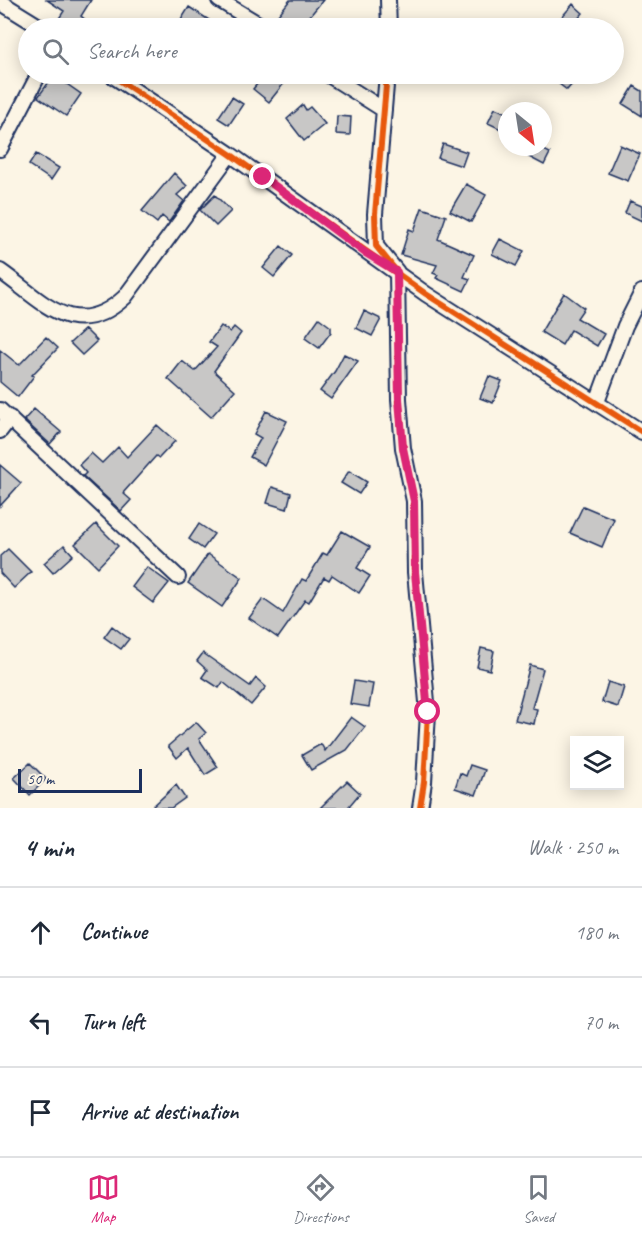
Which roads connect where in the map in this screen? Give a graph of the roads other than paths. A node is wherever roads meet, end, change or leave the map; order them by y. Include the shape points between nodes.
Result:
1 (219, 0) edge
2 (388, 0) edge
3 (0, 2) edge
4 (26, 18) edge
5 (249, 18) edge
6 (389, 18) edge
7 (34, 84) edge
8 (125, 84) edge
9 (343, 84) edge
10 (386, 84) edge
11 (384, 110) junction
12 (0, 149) edge
13 (230, 154) junction
14 (0, 271) edge
15 (397, 272) junction
16 (642, 292) edge
17 (597, 402) junction
18 (5, 414) edge
19 (0, 431) edge
20 (642, 432) edge
21 (178, 577) dead end
22 (420, 808) edge

1 - 5 street
2 - 6 street
3 - 4 street
7 - 12 street
8 - 13 street
9 - 11 street
10 - 11 street
11 - 15 street via 376,246
13 - 14 street via 125,297 111,310 91,317 66,317
13 - 15 street
15 - 17 street via 498,342
15 - 22 street via 401,428 414,501 415,572 428,712
16 - 17 street
17 - 20 street
18 - 19 street
18 - 21 street

